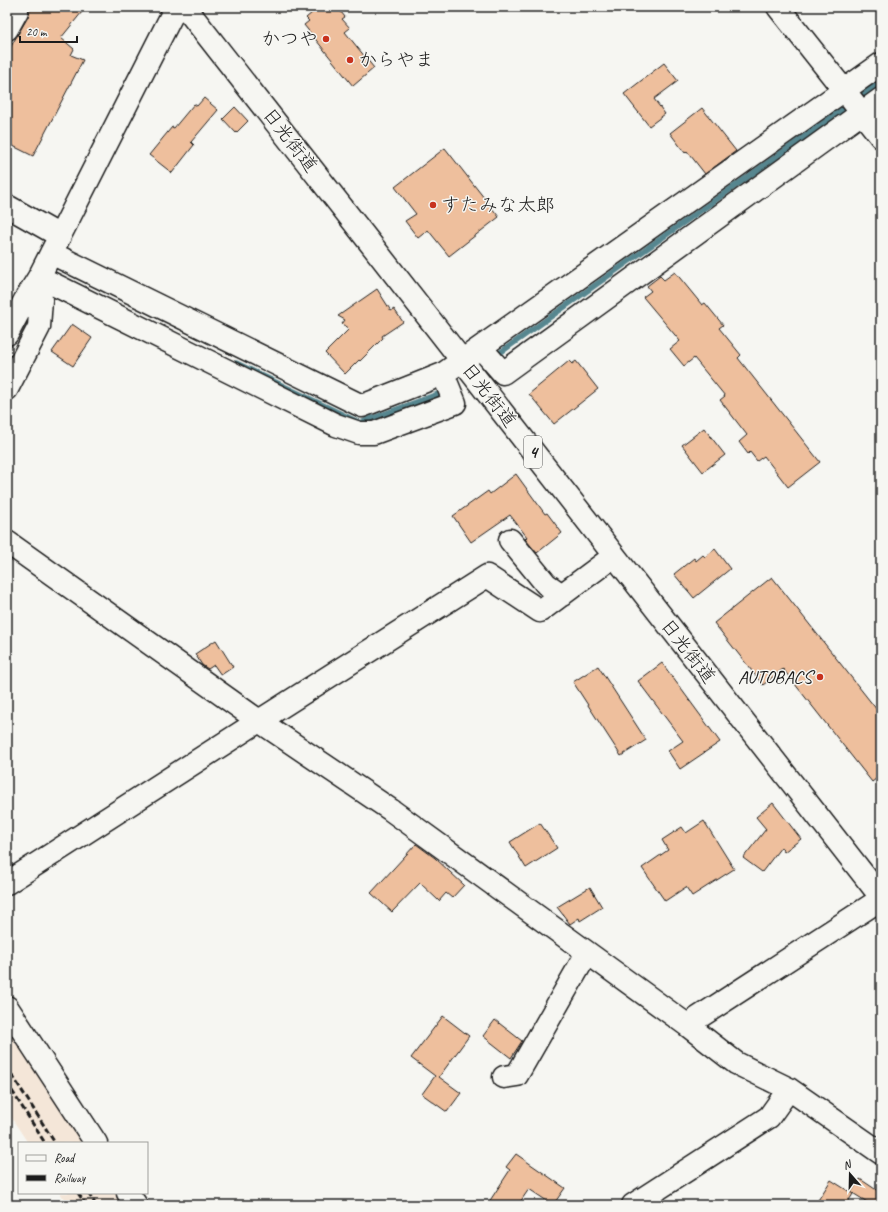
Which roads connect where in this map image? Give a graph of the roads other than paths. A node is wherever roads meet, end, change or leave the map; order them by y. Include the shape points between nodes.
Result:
1 (12, 7) edge
2 (176, 7) edge
3 (185, 7) edge
4 (778, 7) edge
5 (7, 29) edge
6 (881, 64) edge
7 (845, 90) junction
8 (881, 99) edge
9 (862, 113) junction
10 (881, 137) edge
11 (7, 206) edge
12 (55, 245) junction
13 (39, 277) junction
14 (16, 299) edge
15 (7, 334) edge
16 (481, 348) junction
17 (463, 360) junction
18 (443, 374) junction
19 (7, 389) edge
20 (510, 540) dead end
21 (7, 542) edge
22 (614, 556) junction
23 (562, 594) junction
24 (259, 721) junction
25 (7, 883) edge
26 (881, 898) edge
27 (587, 953) junction
28 (7, 1007) edge
29 (687, 1025) junction
30 (504, 1077) dead end
31 (789, 1089) junction
32 (95, 1142) edge
33 (881, 1153) edge
34 (129, 1194) edge
35 (136, 1205) edge
36 (633, 1205) edge

1 - 5 main road via 16,10
2 - 12 main road
3 - 17 main road, 日光街道 / 4
4 - 7 main road
6 - 7 main road
7 - 9 main road
7 - 16 main road
8 - 9 main road
9 - 10 main road
9 - 16 main road via 503,373
11 - 12 main road
12 - 13 main road
12 - 18 main road via 362,406
13 - 14 main road
13 - 18 main road via 336,425 359,433 374,433 456,403
13 - 19 main road via 39,327
14 - 15 main road
16 - 17 main road
17 - 18 main road
17 - 22 main road, 日光街道 / 4
20 - 23 main road via 546,584
21 - 24 main road
22 - 23 main road
22 - 26 main road, 日光街道 / 4
23 - 24 main road via 540,611 487,576
24 - 25 main road
24 - 27 main road via 391,810
26 - 29 main road
27 - 29 main road
27 - 30 main road via 517,1075
28 - 32 main road
29 - 31 main road via 736,1063
31 - 33 main road
31 - 36 main road via 769,1117
34 - 35 main road

